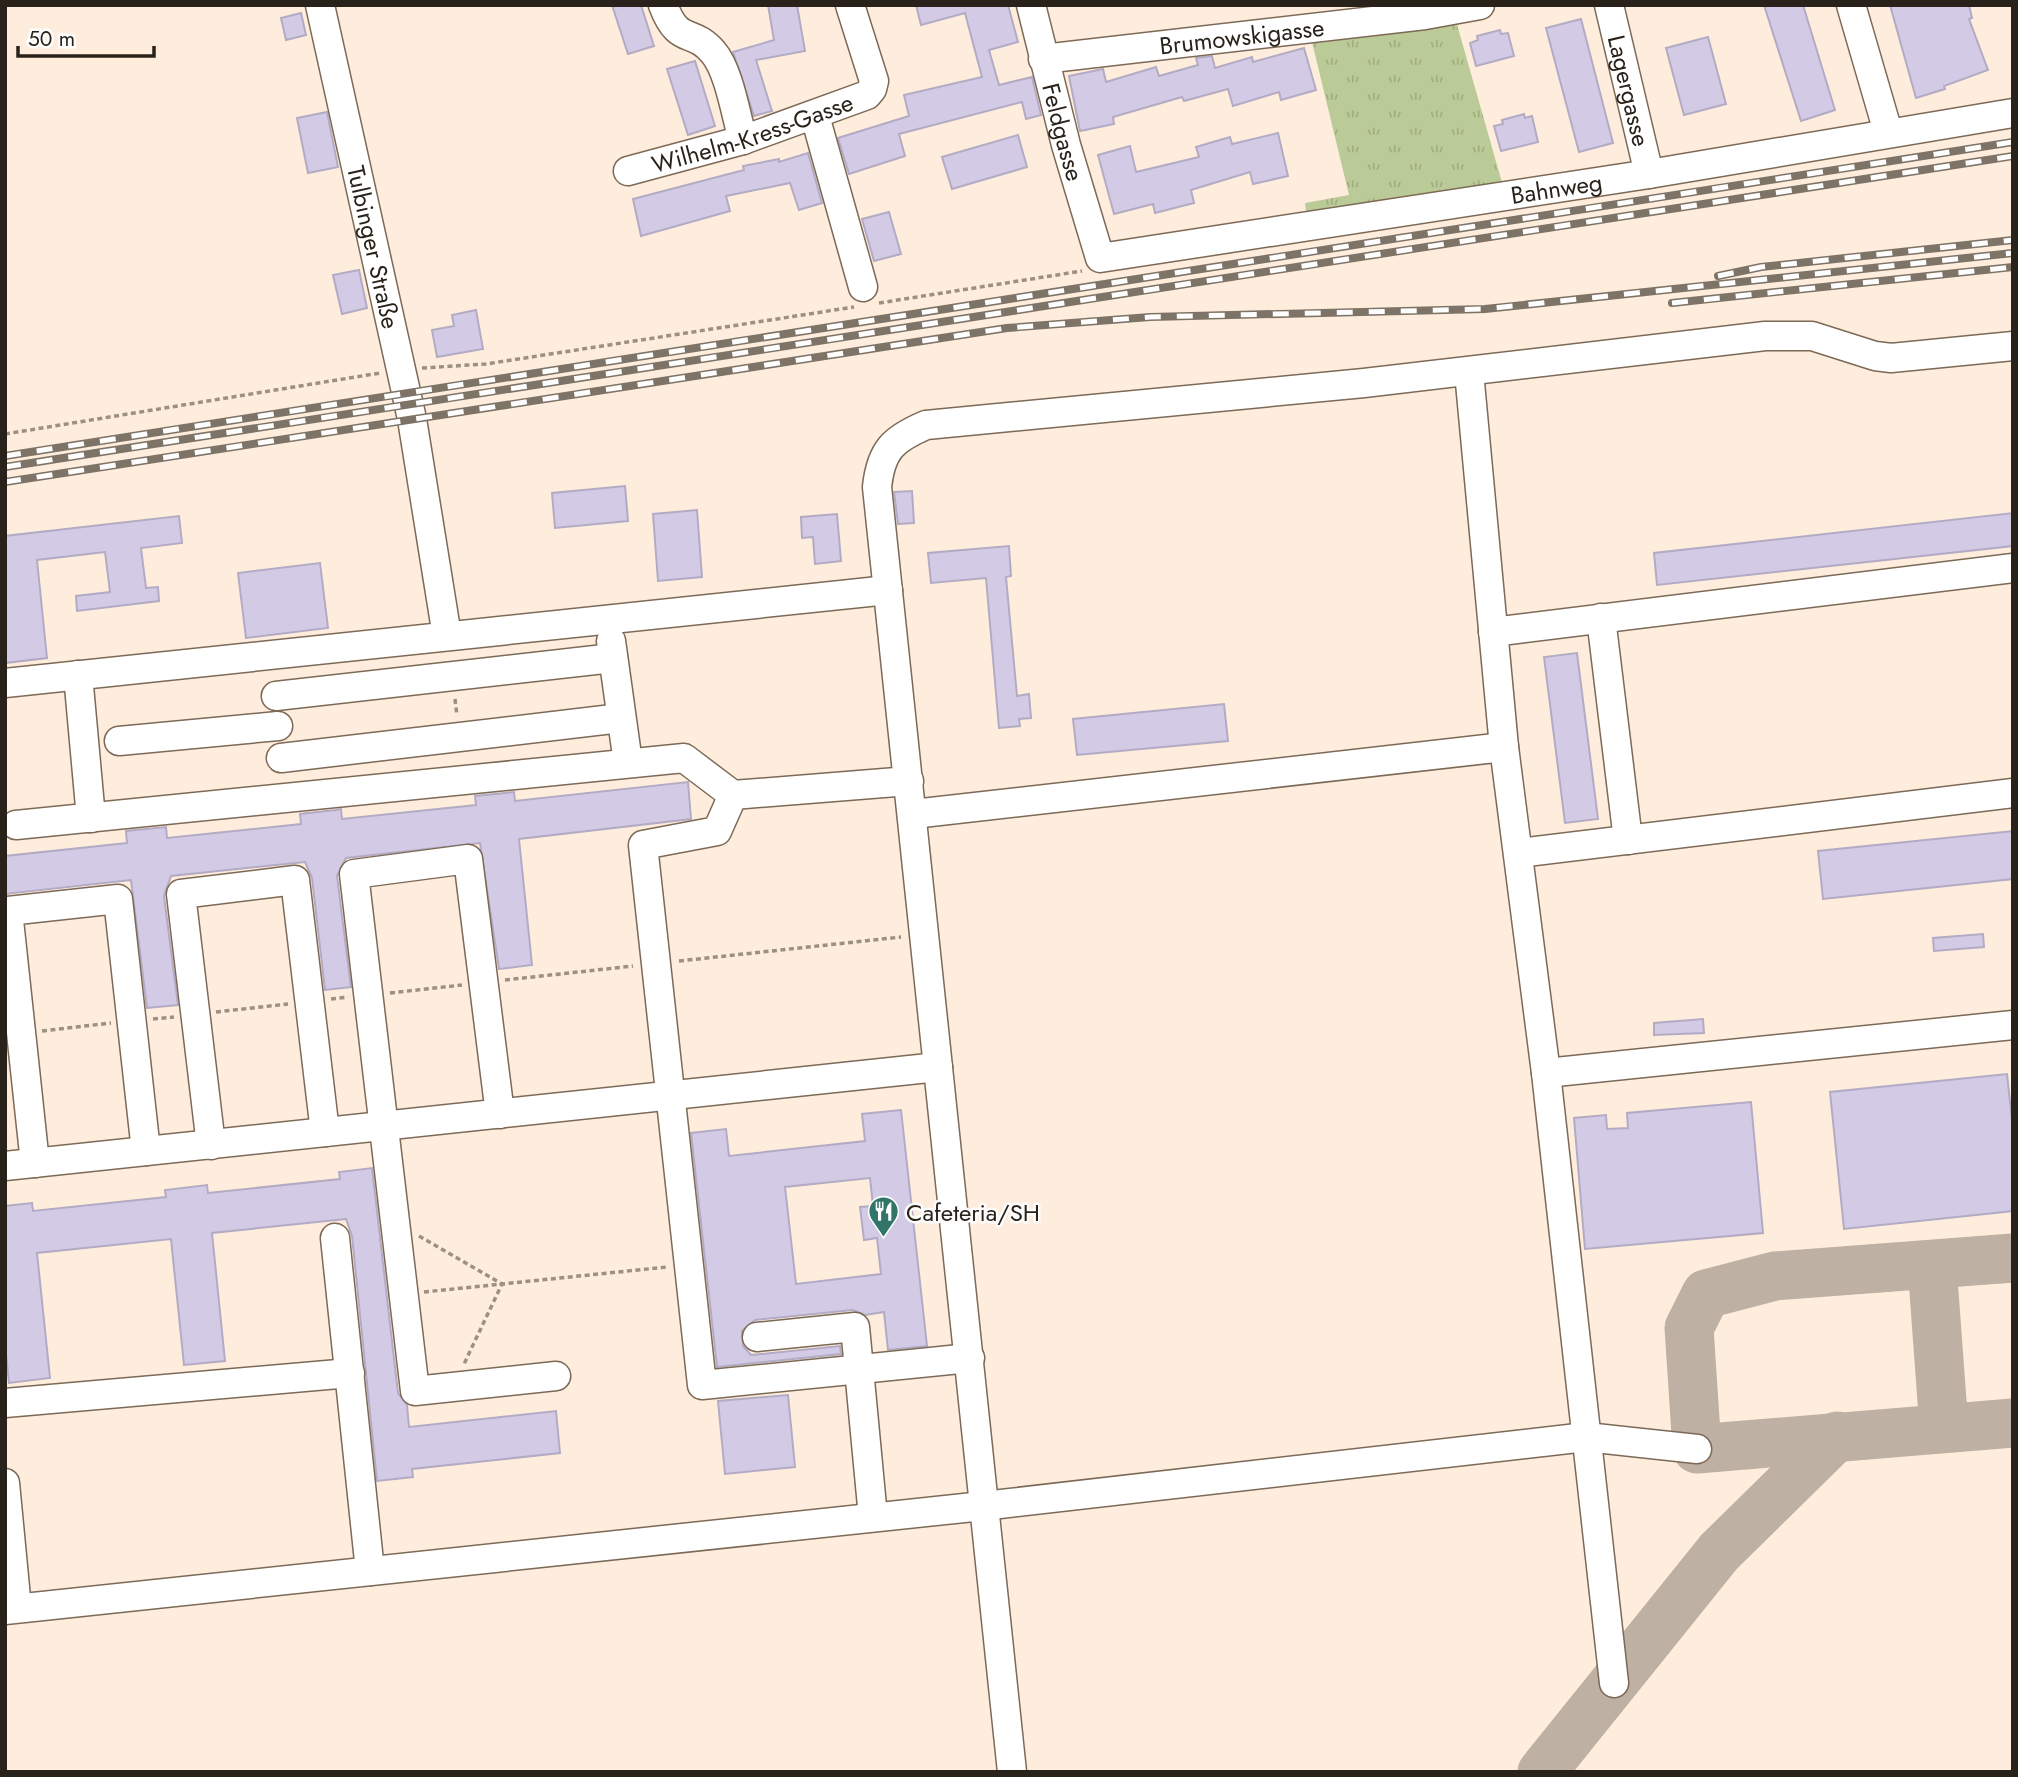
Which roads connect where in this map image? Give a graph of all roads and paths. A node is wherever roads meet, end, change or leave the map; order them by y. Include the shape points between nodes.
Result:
1 (320, 5) edge
2 (663, 5) edge
3 (850, 5) edge
4 (1031, 5) edge
5 (1480, 5) edge
6 (1609, 5) edge
7 (1852, 5) edge
8 (1043, 60) junction
9 (2013, 113) edge
10 (815, 116) junction
11 (1888, 132) junction
12 (743, 140) junction
13 (628, 171) dead end
14 (1649, 174) junction
15 (1100, 258) joint
16 (863, 287) dead end
17 (2013, 346) edge
18 (401, 369) junction
19 (1469, 372) junction
20 (5, 434) edge
21 (2013, 568) edge
22 (888, 590) junction
23 (1601, 618) junction
24 (608, 619) junction
25 (1493, 632) junction
26 (447, 636) junction
27 (272, 655) junction
28 (613, 658) junction
29 (78, 676) junction
30 (453, 676) junction
31 (5, 683) edge
32 (275, 696) junction
33 (621, 718) junction
34 (278, 726) junction
35 (459, 737) junction
36 (119, 741) dead end
37 (1504, 747) junction
38 (281, 758) junction
39 (628, 763) junction
40 (909, 781) junction
41 (2013, 793) edge
42 (733, 795) junction
43 (284, 800) junction
44 (913, 814) junction
45 (91, 818) junction
46 (16, 825) dead end
47 (1628, 840) junction
48 (1519, 853) junction
49 (2013, 1025) edge
50 (938, 1068) junction
51 (1546, 1073) junction
52 (672, 1096) junction
53 (499, 1114) junction
54 (386, 1126) junction
55 (325, 1132) junction
56 (211, 1145) junction
57 (146, 1151) junction
58 (35, 1163) junction
59 (5, 1166) edge
60 (396, 1223) junction
61 (335, 1238) dead end
62 (690, 1264) junction
63 (502, 1284) junction
64 (404, 1294) junction
65 (757, 1338) dead end
66 (970, 1358) junction
67 (859, 1369) junction
68 (350, 1373) junction
69 (556, 1376) dead end
70 (454, 1384) junction
71 (5, 1403) edge
72 (1586, 1437) junction
73 (1697, 1450) dead end
74 (5, 1483) edge
75 (983, 1506) junction
76 (873, 1517) junction
77 (370, 1571) junction
78 (11, 1609) edge
79 (1614, 1683) dead end
80 (1012, 1772) edge

1 - 18 street, Tulbinger Straße
2 - 12 street via 674,30 705,44 719,61
3 - 10 street, Wilhelm-Kress-Gasse via 873,89
4 - 8 street, Feldgasse
5 - 8 street, Brumowskigasse
6 - 14 street, Lagergasse
7 - 11 street
8 - 15 street, Feldgasse
9 - 11 street, Bahnweg
10 - 12 street, Wilhelm-Kress-Gasse
10 - 16 street
11 - 14 street, Bahnweg
12 - 13 street, Wilhelm-Kress-Gasse
14 - 15 street, Bahnweg
17 - 19 street via 1891,358 1790,334
18 - 20 path
18 - 26 street, Tulbinger Straße via 426,490
19 - 22 street via 926,425 904,434 880,465 877,487
19 - 25 street
21 - 23 street
22 - 24 street
22 - 40 street
23 - 25 street
23 - 47 street
24 - 26 street
24 - 28 street
25 - 37 street
26 - 27 street
27 - 29 street
27 - 32 street
28 - 30 street
28 - 33 street
29 - 31 street
29 - 45 street
30 - 32 street
30 - 35 path
32 - 34 street
33 - 35 street
33 - 39 street
34 - 36 street
34 - 38 street
35 - 38 street
37 - 44 street
37 - 48 street
38 - 43 street
39 - 42 street via 684,758
39 - 43 street
40 - 42 street
40 - 44 street
41 - 47 street
42 - 52 street via 717,831 643,845
43 - 45 street
44 - 50 street
45 - 46 street
47 - 48 street
48 - 51 street
49 - 51 street
50 - 52 street
50 - 66 street
51 - 72 street
52 - 53 street
52 - 62 street
53 - 54 street
53 - 54 street via 468,859 355,874
54 - 55 street
54 - 60 street
55 - 56 street
55 - 56 street via 295,880 181,894
56 - 57 street
57 - 58 street
57 - 58 street via 118,899 8,911
58 - 59 street
60 - 63 path
60 - 64 street
61 - 68 street
62 - 63 path
62 - 67 street via 702,1385
63 - 64 path
63 - 70 path
64 - 70 street via 415,1391
65 - 67 street via 855,1327
66 - 67 street
66 - 75 street
67 - 76 street
68 - 71 street
68 - 77 street
69 - 70 street
72 - 73 street
72 - 75 street
72 - 79 street
74 - 78 street
75 - 76 street
75 - 80 street
76 - 77 street
77 - 78 street

